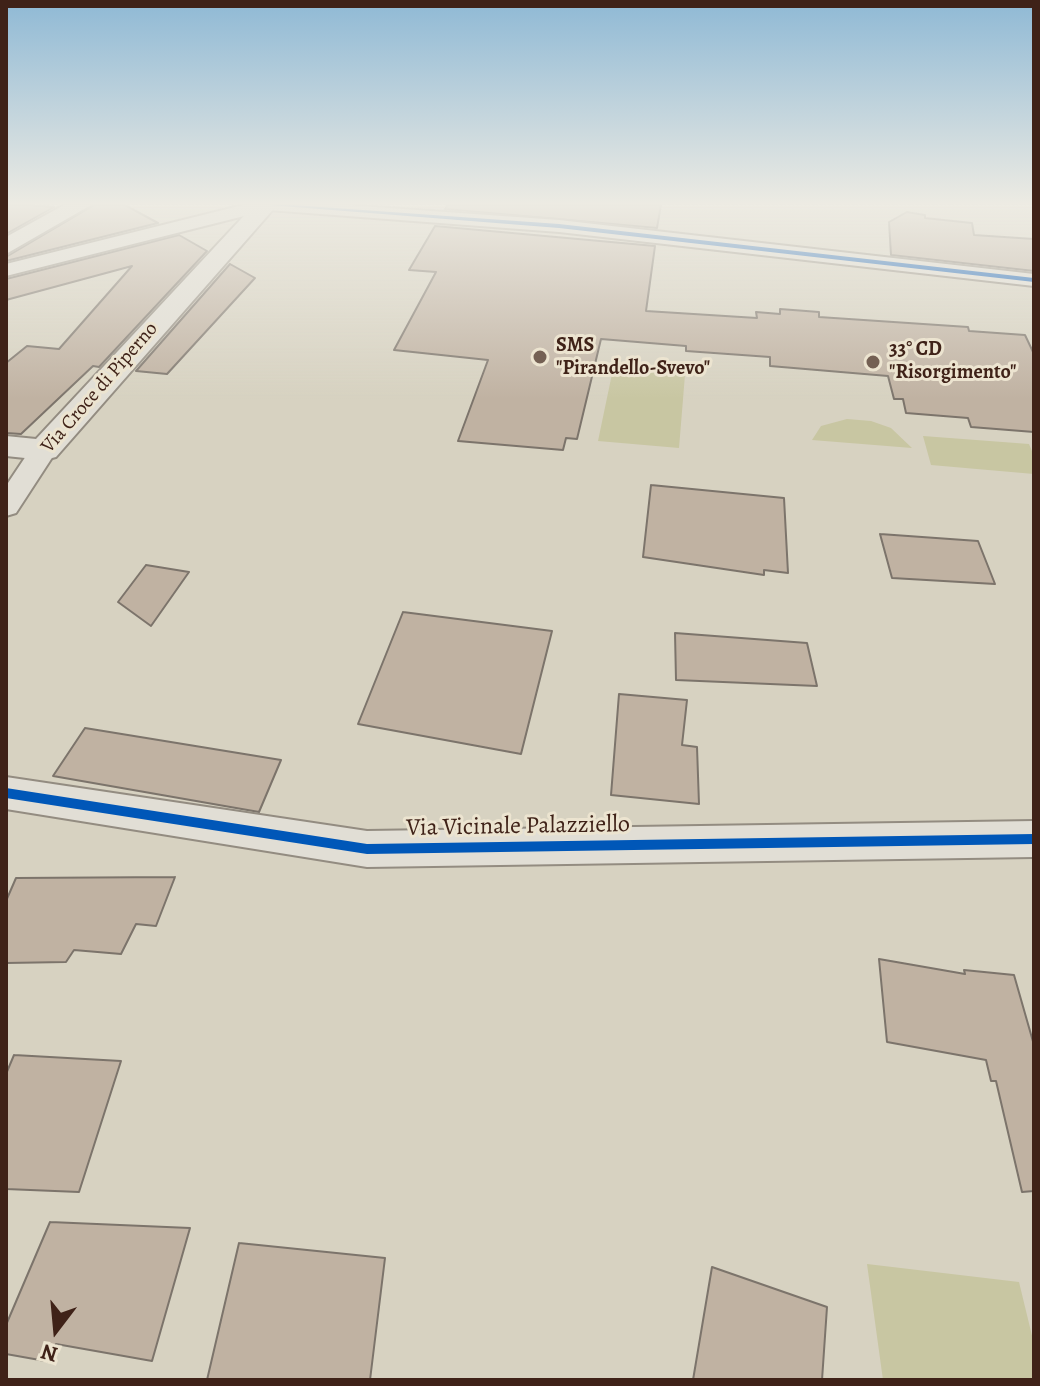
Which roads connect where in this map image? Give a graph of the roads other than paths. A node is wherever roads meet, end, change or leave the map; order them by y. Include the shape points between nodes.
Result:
1 (209, 270) edge
2 (943, 270) edge
3 (1034, 280) edge
4 (6, 446) edge
5 (44, 450) junction
6 (6, 507) edge
7 (6, 793) edge
8 (1034, 839) edge

1 - 5 street, Via Croce di Piperno
2 - 3 street
4 - 5 street
5 - 6 street, Via Croce di Piperno
7 - 8 street, Via Vicinale Palazziello via 367,849

